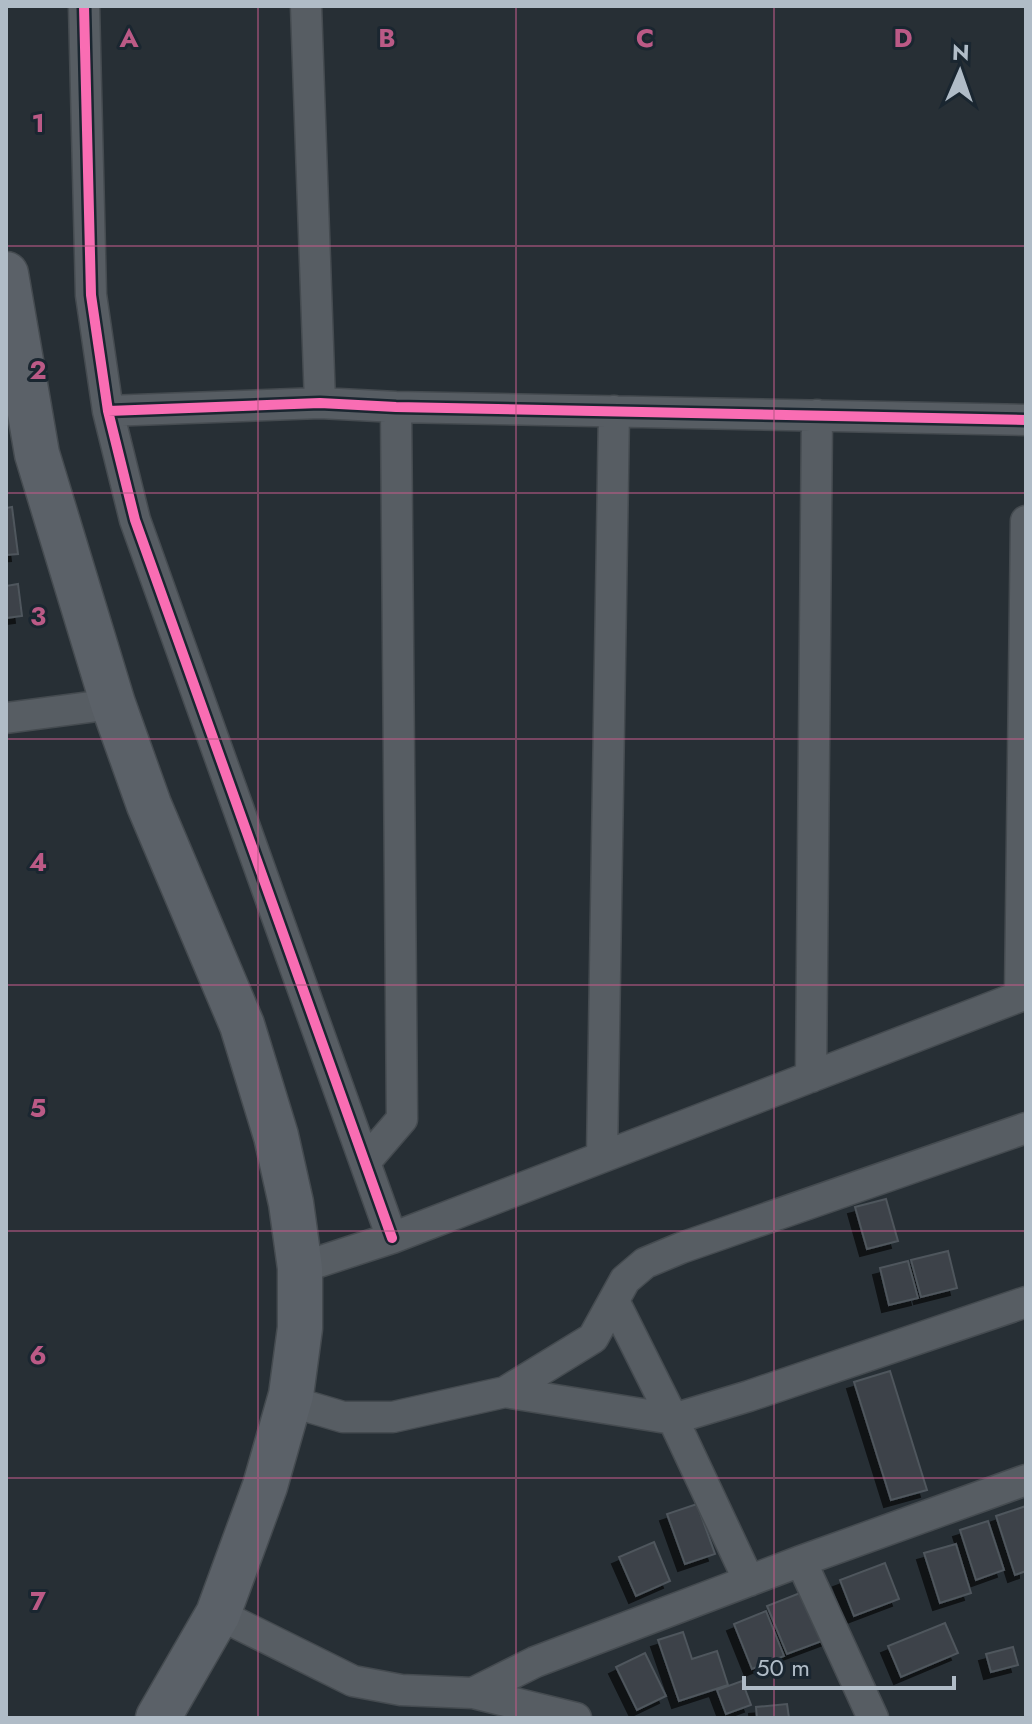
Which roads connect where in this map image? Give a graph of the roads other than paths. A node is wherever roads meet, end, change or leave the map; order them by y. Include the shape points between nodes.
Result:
1 (84, 6) edge
2 (306, 6) edge
3 (6, 274) edge
4 (320, 403) junction
5 (396, 407) junction
6 (108, 411) junction
7 (614, 411) junction
8 (817, 415) junction
9 (1026, 420) edge
10 (1026, 521) edge
11 (113, 704) junction
12 (6, 718) edge
13 (1023, 995) edge
14 (811, 1077) junction
15 (1026, 1128) edge
16 (602, 1157) junction
17 (365, 1162) junction
18 (392, 1238) junction
19 (300, 1268) junction
20 (1026, 1302) edge
21 (615, 1303) junction
22 (505, 1392) junction
23 (289, 1401) junction
24 (673, 1419) junction
25 (1025, 1483) edge
26 (801, 1561) junction
27 (749, 1581) junction
28 (218, 1614) junction
29 (473, 1693) junction
30 (158, 1718) edge
31 (576, 1718) edge
32 (873, 1718) edge

1 - 6 street via 91,295
2 - 4 street
3 - 11 main road via 37,454
4 - 5 street
4 - 6 street
5 - 7 street
5 - 17 street via 402,1119
6 - 17 street via 135,520
7 - 8 street
7 - 16 street
8 - 9 street
8 - 14 street
10 - 13 street
11 - 12 street
11 - 19 main road via 149,805 242,1025 276,1136
13 - 14 street
14 - 16 street
15 - 21 street via 645,1263 625,1280
16 - 18 street
17 - 18 street
18 - 19 street
19 - 23 main road via 300,1328
20 - 24 street
21 - 22 street via 593,1338
21 - 24 street
22 - 23 street via 393,1417 343,1417
22 - 24 street
23 - 28 main road via 265,1486
24 - 27 street
25 - 26 street
26 - 27 street
26 - 32 street
27 - 29 street via 535,1662
28 - 29 street via 353,1681 401,1690
28 - 30 main road
29 - 31 street

